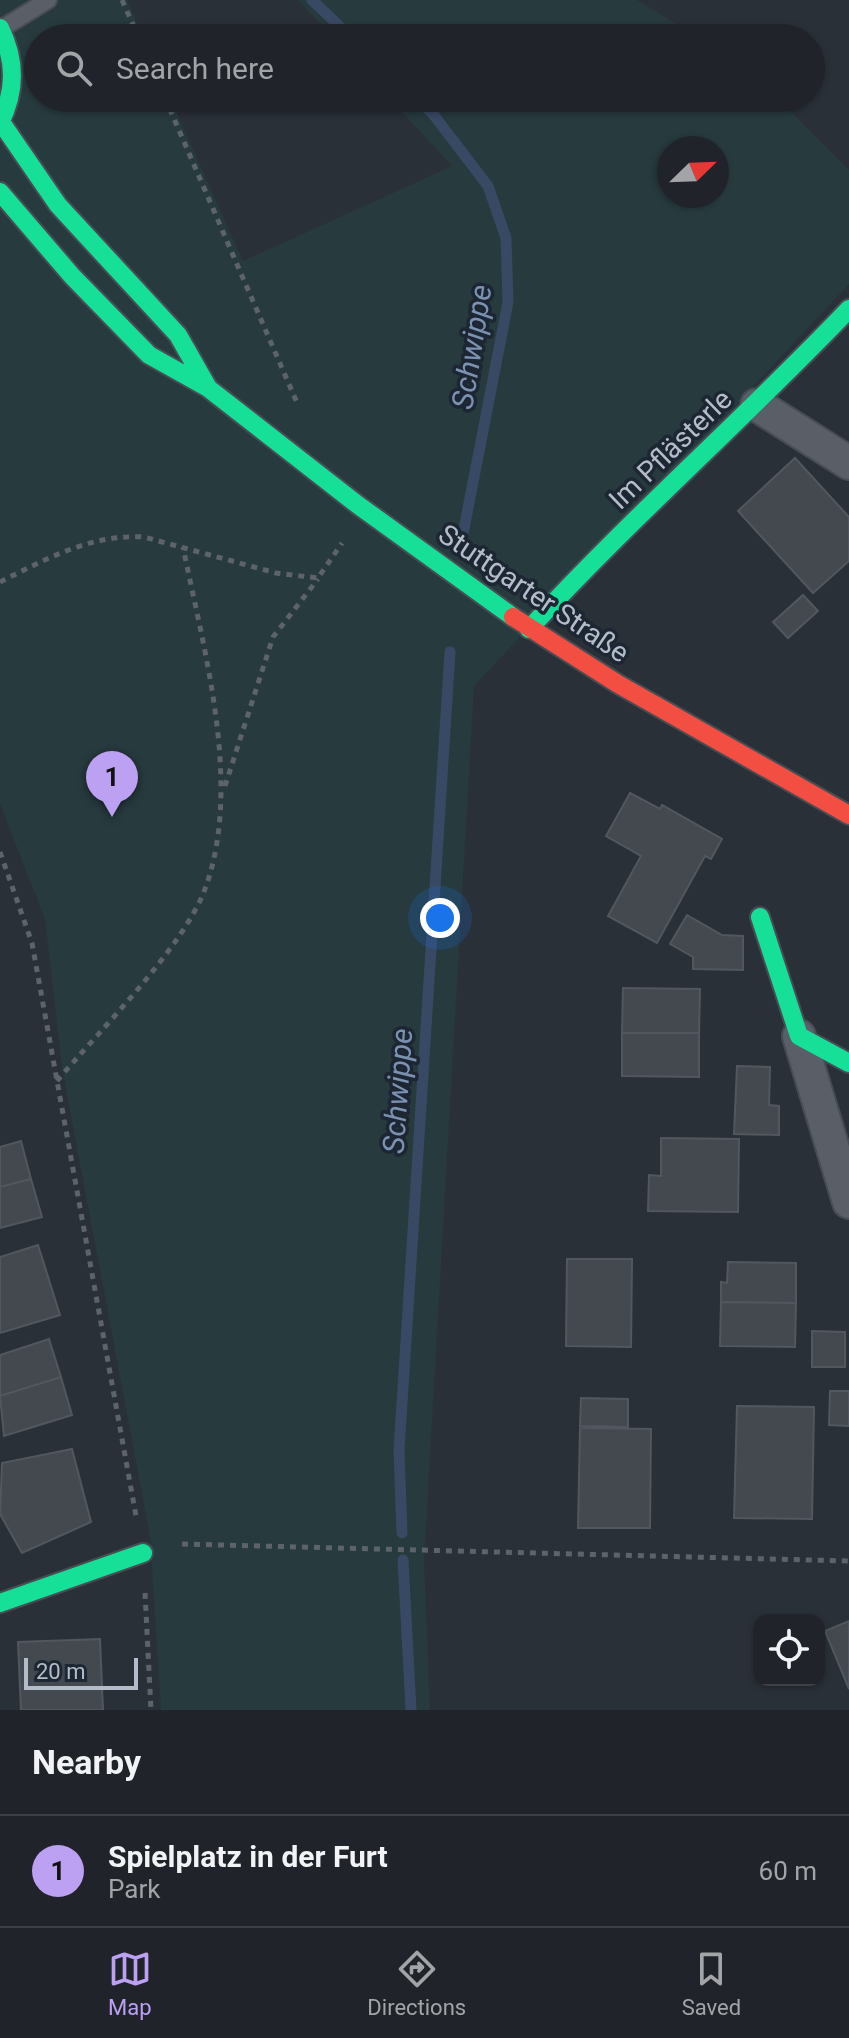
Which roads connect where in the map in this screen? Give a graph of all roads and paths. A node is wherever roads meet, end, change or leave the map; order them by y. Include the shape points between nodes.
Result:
1 (48, 0) edge
2 (122, 0) edge
3 (133, 24) edge
4 (0, 28) edge
5 (171, 112) edge
6 (0, 122) edge
7 (0, 192) edge
8 (849, 309) edge
9 (208, 388) junction
10 (757, 405) junction
11 (303, 413) dead end
12 (849, 463) edge
13 (358, 505) junction
14 (183, 547) junction
15 (318, 578) junction
16 (0, 582) edge
17 (529, 629) junction
18 (224, 790) junction
19 (849, 815) edge
20 (0, 852) edge
21 (760, 917) dead end
22 (799, 1036) junction
23 (849, 1063) edge
24 (56, 1081) junction
25 (849, 1202) edge
26 (143, 1553) junction
27 (849, 1561) edge
28 (0, 1603) edge
29 (151, 1710) edge

1 - 4 lane
2 - 3 path
4 - 6 main road via 10,47 14,85
5 - 11 path
6 - 9 main road, Stuttgarter Straße via 19,157 78,228 175,331
7 - 9 main road, Stuttgarter Straße via 149,355
8 - 10 main road, Im Pflästerle
9 - 13 main road, Stuttgarter Straße
10 - 12 street
10 - 17 main road, Im Pflästerle via 582,571
13 - 15 path via 341,546
13 - 17 main road, Stuttgarter Straße
14 - 15 path via 276,573
14 - 16 path via 144,537 97,540
14 - 18 path
15 - 18 path via 273,637
17 - 19 main road, Stuttgarter Straße
18 - 24 path via 220,835 205,890 177,939
20 - 24 path via 32,943
21 - 22 main road
22 - 23 main road
22 - 25 street
24 - 26 path
26 - 27 path via 178,1543
26 - 28 main road
26 - 29 path

